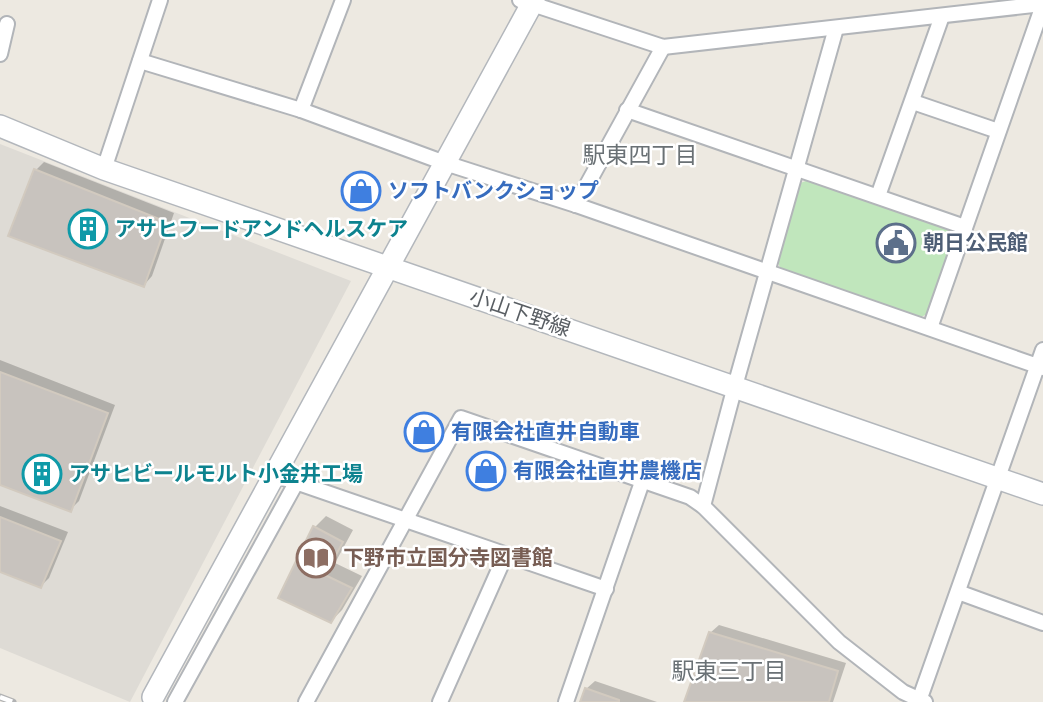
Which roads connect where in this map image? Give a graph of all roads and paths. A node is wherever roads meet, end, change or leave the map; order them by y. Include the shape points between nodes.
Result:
1 (160, 0) edge
2 (343, 0) edge
3 (529, 1) edge
4 (1043, 4) edge
5 (942, 16) junction
6 (7, 24) dead end
7 (836, 28) junction
8 (663, 47) junction
9 (0, 54) edge
10 (140, 61) junction
11 (913, 102) junction
12 (301, 110) junction
13 (627, 110) junction
14 (0, 125) edge
15 (998, 131) junction
16 (445, 163) junction
17 (796, 168) junction
18 (104, 169) junction
19 (878, 196) junction
20 (576, 205) junction
21 (965, 227) junction
22 (387, 267) junction
23 (767, 271) junction
24 (930, 328) junction
25 (1043, 349) edge
26 (1040, 367) edge
27 (734, 386) junction
28 (275, 475) junction
29 (998, 479) junction
30 (642, 482) junction
31 (296, 483) junction
32 (1043, 494) edge
33 (703, 506) junction
34 (405, 520) junction
35 (505, 556) junction
36 (606, 589) junction
37 (958, 592) junction
38 (1043, 623) edge
39 (153, 697) dead end
40 (922, 700) edge
41 (175, 702) edge
42 (306, 702) edge
43 (440, 702) edge
44 (566, 702) edge

1 - 10 street
2 - 12 street
3 - 8 street
3 - 16 main road
4 - 5 street
4 - 15 street
5 - 7 street
5 - 11 street
6 - 9 street
7 - 8 street
7 - 17 street
8 - 13 street
10 - 12 street
10 - 18 street
11 - 15 street
11 - 19 street
12 - 16 street
13 - 17 street
13 - 20 street
14 - 18 main road, 小山下野線
15 - 21 street
16 - 20 street
16 - 22 main road
17 - 19 street
17 - 23 street
18 - 22 main road, 小山下野線
19 - 21 street
20 - 23 street
21 - 24 street
22 - 27 main road, 小山下野線
22 - 28 main road
23 - 24 street
23 - 27 street
24 - 26 street
25 - 26 street
26 - 29 street
27 - 29 main road, 小山下野線
27 - 33 street
28 - 31 street
28 - 39 main road
29 - 32 main road, 小山下野線
29 - 37 street
30 - 33 street
30 - 34 street via 461,418
30 - 36 street
31 - 34 street
31 - 41 street
33 - 40 street via 839,642 903,692
34 - 35 street
34 - 42 street
35 - 36 street
35 - 43 street
36 - 44 street
37 - 38 street
37 - 40 street

